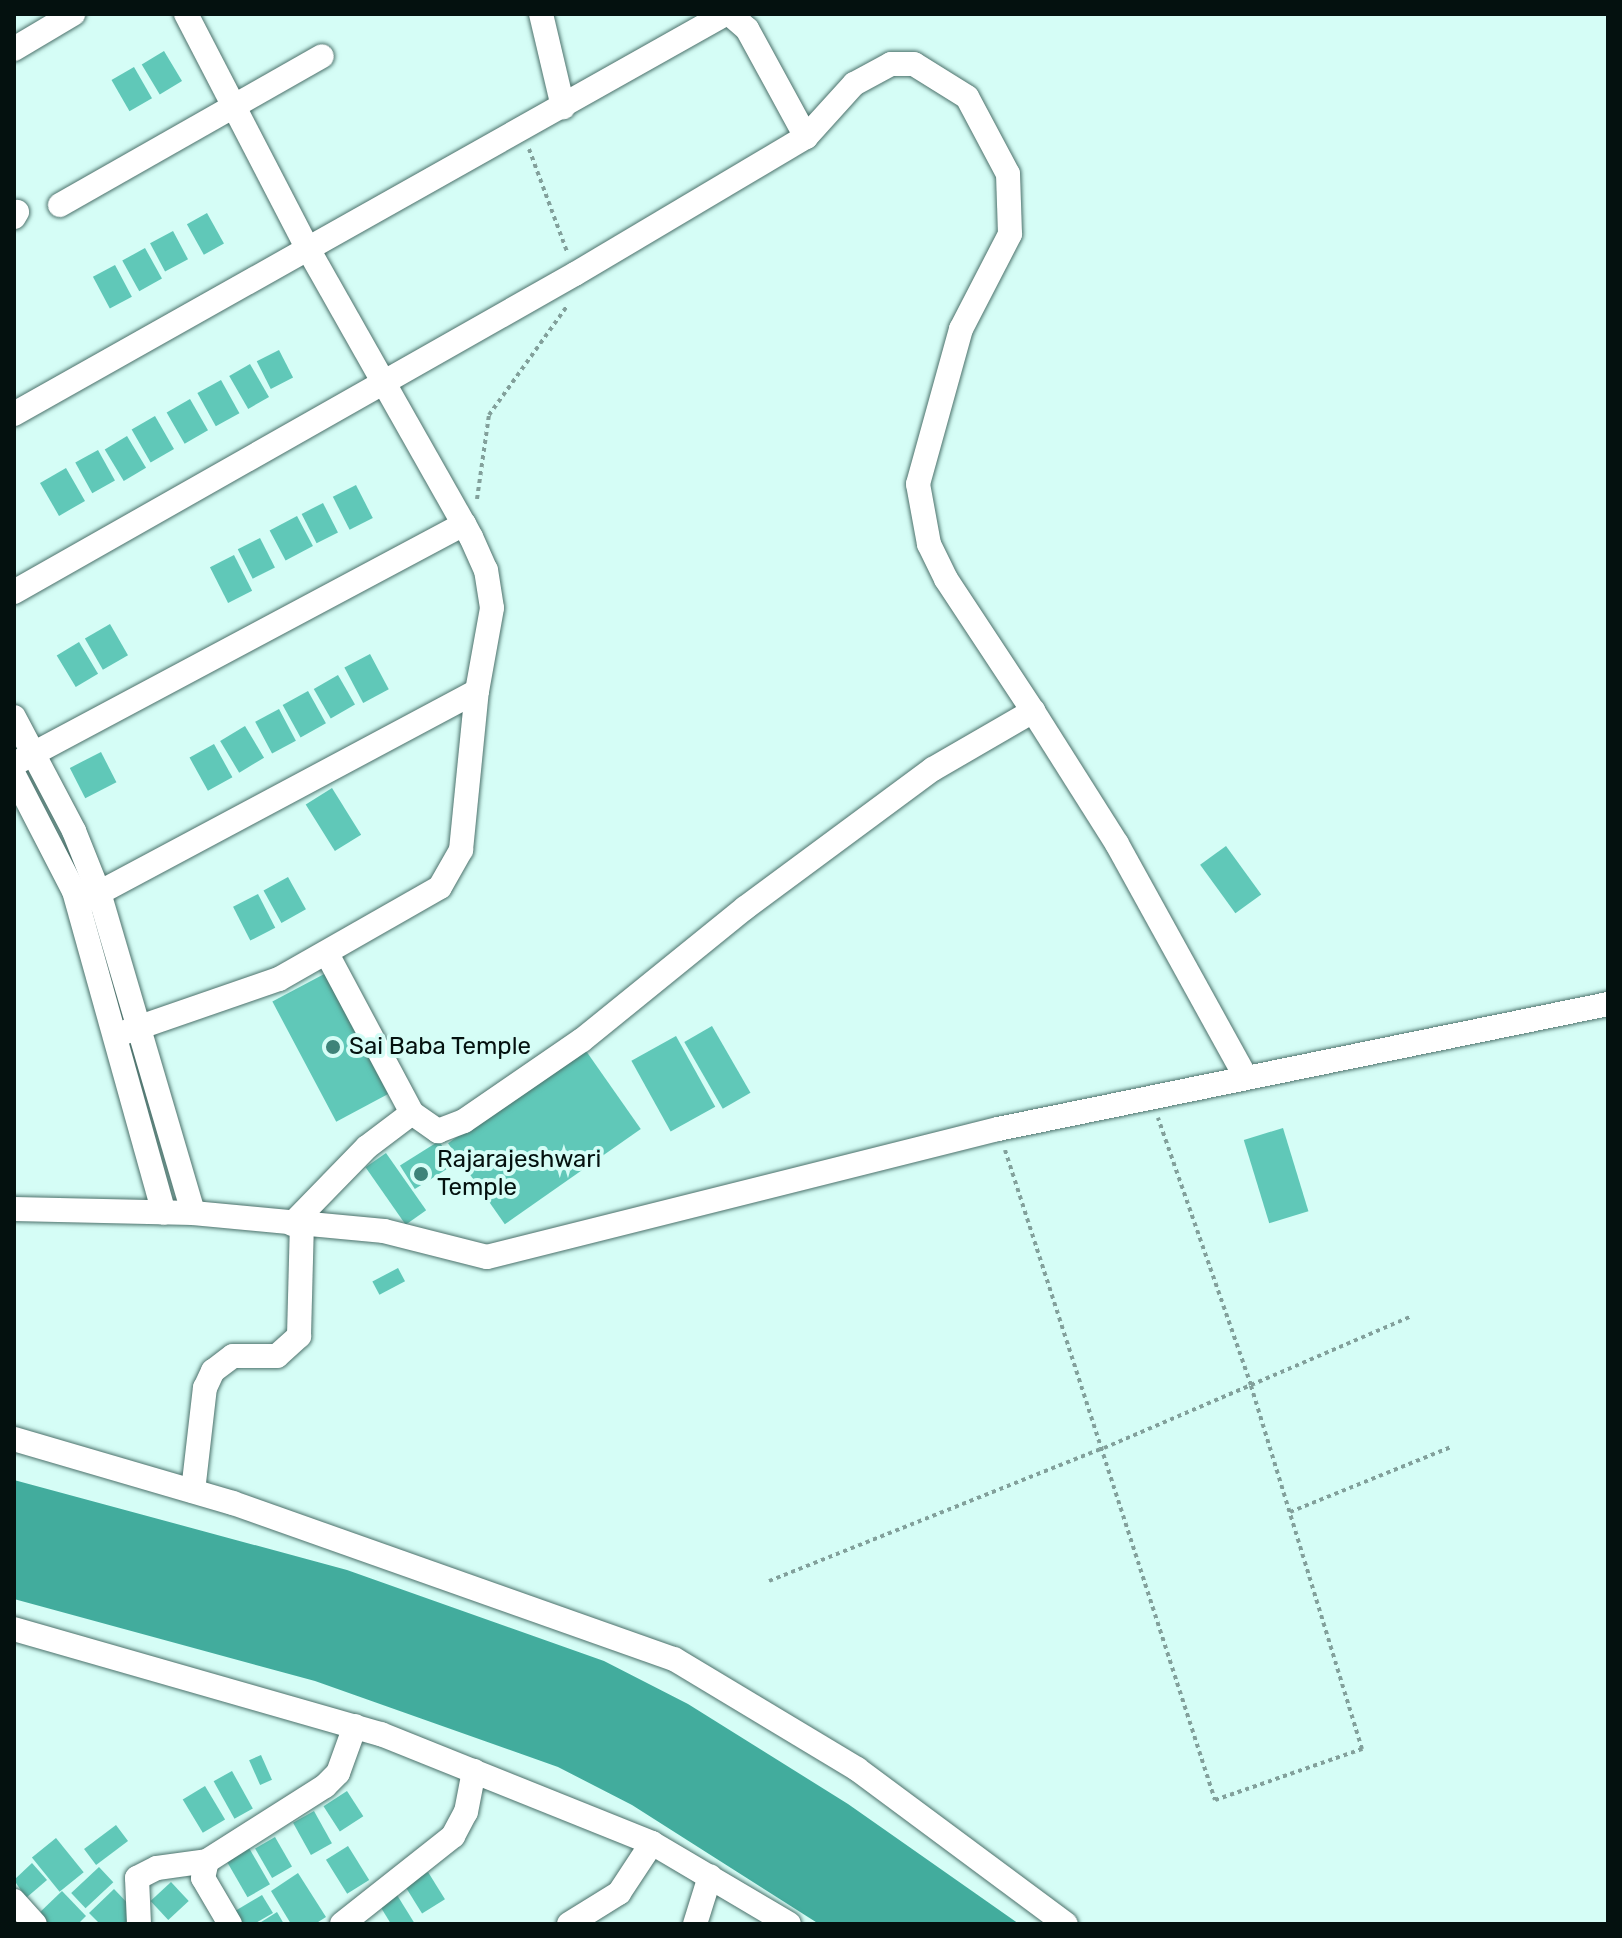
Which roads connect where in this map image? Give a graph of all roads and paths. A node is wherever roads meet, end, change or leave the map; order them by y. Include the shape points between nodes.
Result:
1 (73, 14) edge
2 (186, 14) edge
3 (541, 14) edge
4 (727, 14) edge
5 (14, 49) edge
6 (322, 56) dead end
7 (232, 106) junction
8 (563, 107) junction
9 (806, 137) junction
10 (60, 205) dead end
11 (307, 247) junction
12 (384, 382) junction
13 (14, 414) edge
14 (464, 524) junction
15 (14, 592) edge
16 (477, 691) junction
17 (1033, 711) junction
18 (14, 717) edge
19 (24, 759) edge
20 (14, 775) edge
21 (89, 900) junction
22 (327, 954) junction
23 (1608, 1004) edge
24 (140, 1028) junction
25 (117, 1035) junction
26 (1245, 1076) junction
27 (1150, 1095) junction
28 (412, 1113) junction
29 (998, 1129) junction
30 (14, 1209) edge
31 (164, 1213) junction
32 (193, 1213) junction
33 (297, 1225) junction
34 (1412, 1316) dead end
35 (1251, 1385) junction
36 (14, 1439) edge
37 (1451, 1447) dead end
38 (1104, 1448) junction
39 (193, 1491) junction
40 (1290, 1512) junction
41 (769, 1581) dead end
42 (14, 1629) edge
43 (355, 1726) junction
44 (474, 1771) junction
45 (652, 1843) junction
46 (207, 1861) junction
47 (710, 1876) junction
48 (14, 1901) edge
49 (220, 1920) edge
50 (35, 1924) edge
51 (139, 1924) edge
52 (342, 1924) edge
53 (569, 1924) edge
54 (695, 1924) edge
55 (789, 1924) edge
56 (1066, 1924) edge

1 - 5 street
2 - 7 street
3 - 8 street
4 - 8 street
4 - 9 street via 747,29
6 - 7 street
7 - 10 street
7 - 11 street
8 - 11 street
9 - 12 street
9 - 17 street via 854,84 891,64 914,64 967,97 1008,174 1010,234 961,329 918,484 926,534 946,579
11 - 12 street
11 - 13 street
12 - 14 street
12 - 15 street
14 - 16 street via 486,570 492,608
14 - 19 street
16 - 21 street
16 - 22 street via 461,850 453,870 440,887
17 - 26 street via 1117,844
17 - 28 street via 933,769 745,908 582,1040 464,1121 438,1131
18 - 19 street
19 - 21 street
20 - 21 street
21 - 24 street
21 - 25 street
22 - 24 street via 237,997
22 - 28 street
23 - 26 street
24 - 25 street
24 - 32 street
25 - 31 street
26 - 27 street
27 - 29 street
27 - 35 path
28 - 33 street via 367,1147
29 - 33 street via 487,1257 384,1231
29 - 38 path
30 - 31 street
31 - 32 street
32 - 33 street
33 - 39 street via 299,1336 277,1356 233,1356 213,1371 205,1388
34 - 35 path
35 - 38 path
35 - 40 path
36 - 39 street
37 - 40 path
38 - 40 path via 1215,1800 1362,1749
38 - 41 path
39 - 56 street via 674,1659 857,1769
42 - 43 street
43 - 44 street
43 - 46 street via 338,1773 325,1786
44 - 45 street
44 - 52 street via 466,1812 453,1836
45 - 47 street
45 - 53 street via 619,1893
46 - 49 street via 203,1878
46 - 51 street via 157,1868 137,1878
47 - 54 street
47 - 55 street
48 - 50 street

